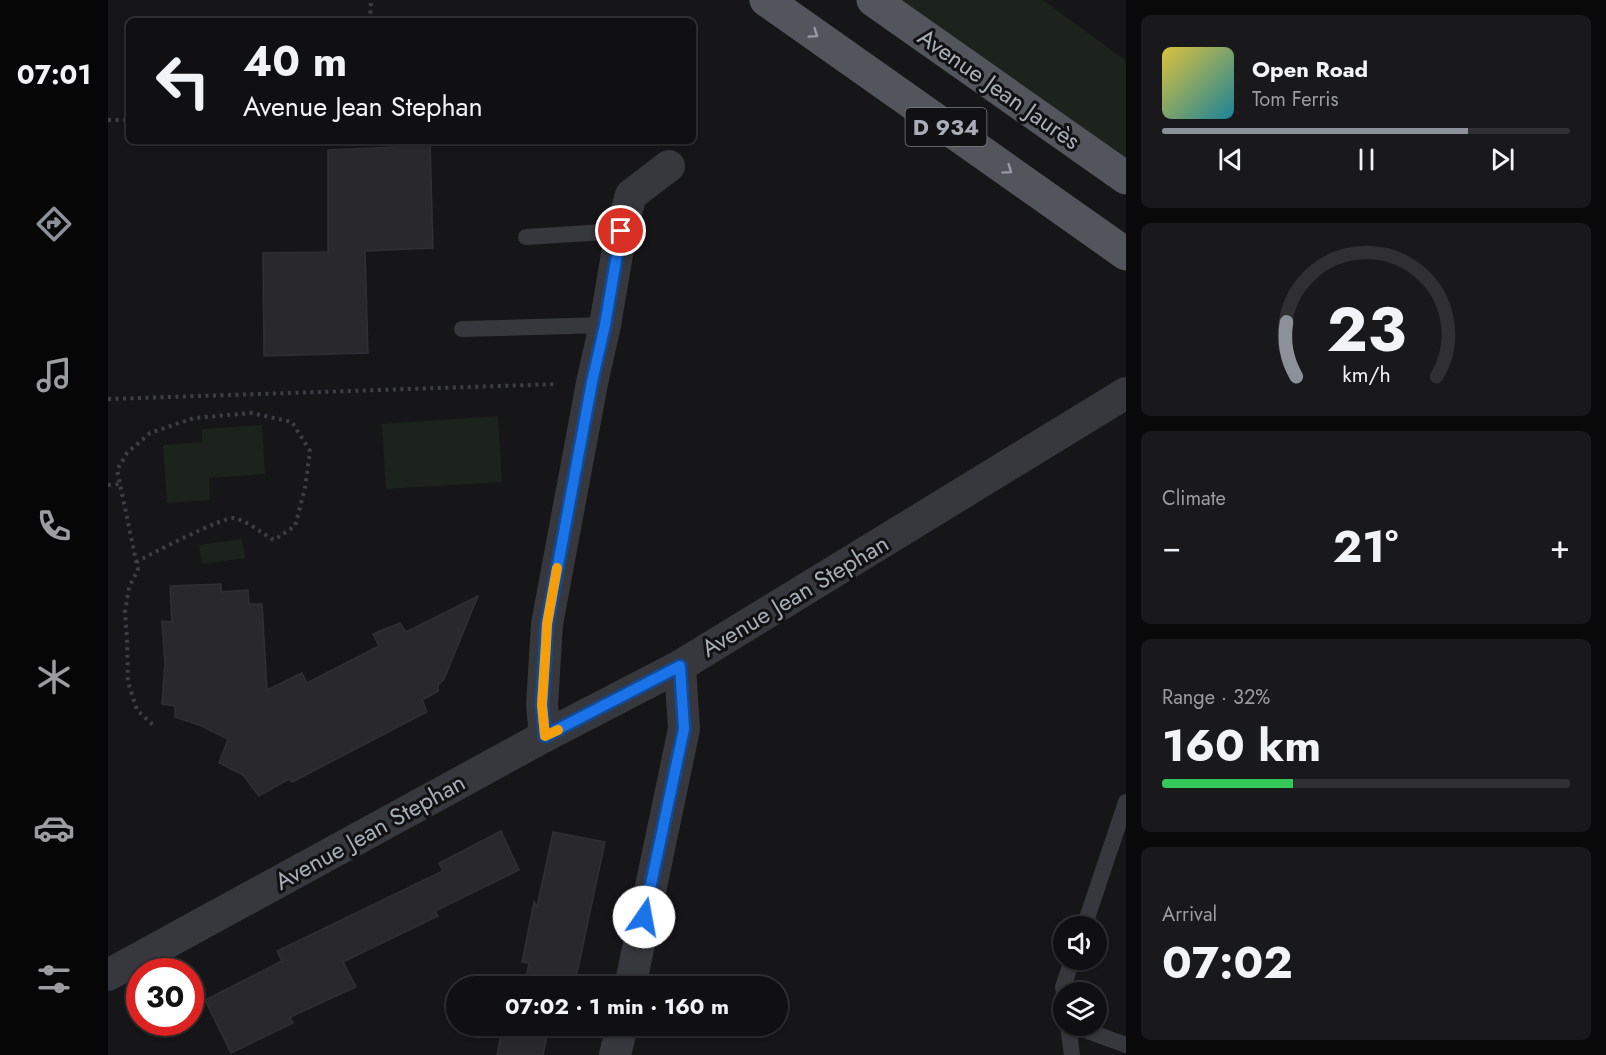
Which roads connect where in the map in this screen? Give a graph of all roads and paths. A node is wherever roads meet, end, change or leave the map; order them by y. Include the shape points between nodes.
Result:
1 (370, 0) edge
2 (766, 0) edge
3 (873, 0) edge
4 (370, 18) edge
5 (108, 120) edge
6 (126, 120) edge
7 (669, 166) dead end
8 (1126, 178) edge
9 (621, 231) junction
10 (526, 237) dead end
11 (1126, 254) edge
12 (605, 325) junction
13 (462, 329) dead end
14 (592, 382) junction
15 (1126, 393) edge
16 (108, 399) edge
17 (120, 484) junction
18 (108, 485) edge
19 (136, 562) junction
20 (680, 666) junction
21 (153, 725) dead end
22 (545, 736) junction
23 (1126, 802) edge
24 (1088, 916) edge
25 (108, 975) edge
26 (632, 976) edge
27 (619, 1036) edge
28 (1069, 1036) edge
29 (1101, 1036) edge
30 (1126, 1045) edge
31 (615, 1055) edge
32 (1072, 1055) edge

1 - 4 path
2 -> 11 main road, D 934
3 - 8 main road, Avenue Jean Jaurès / D 934
5 - 6 path
7 - 9 street via 631,195
9 - 10 lane
9 - 12 street
12 - 13 lane
12 - 14 street
14 - 16 path
14 - 22 street via 547,624 542,705
15 - 20 street, Avenue Jean Stephan
17 - 18 path
17 - 19 path
17 - 19 path via 117,470 142,439 194,418 251,412 285,420 292,422 310,451 295,526 274,540 231,518
19 - 21 path via 138,570 129,587 125,612 128,682 137,710
20 - 22 street, Avenue Jean Stephan
20 - 26 street via 684,729
22 - 25 street, Avenue Jean Stephan
23 - 24 lane
27 - 31 street
28 - 32 lane
29 - 30 lane

